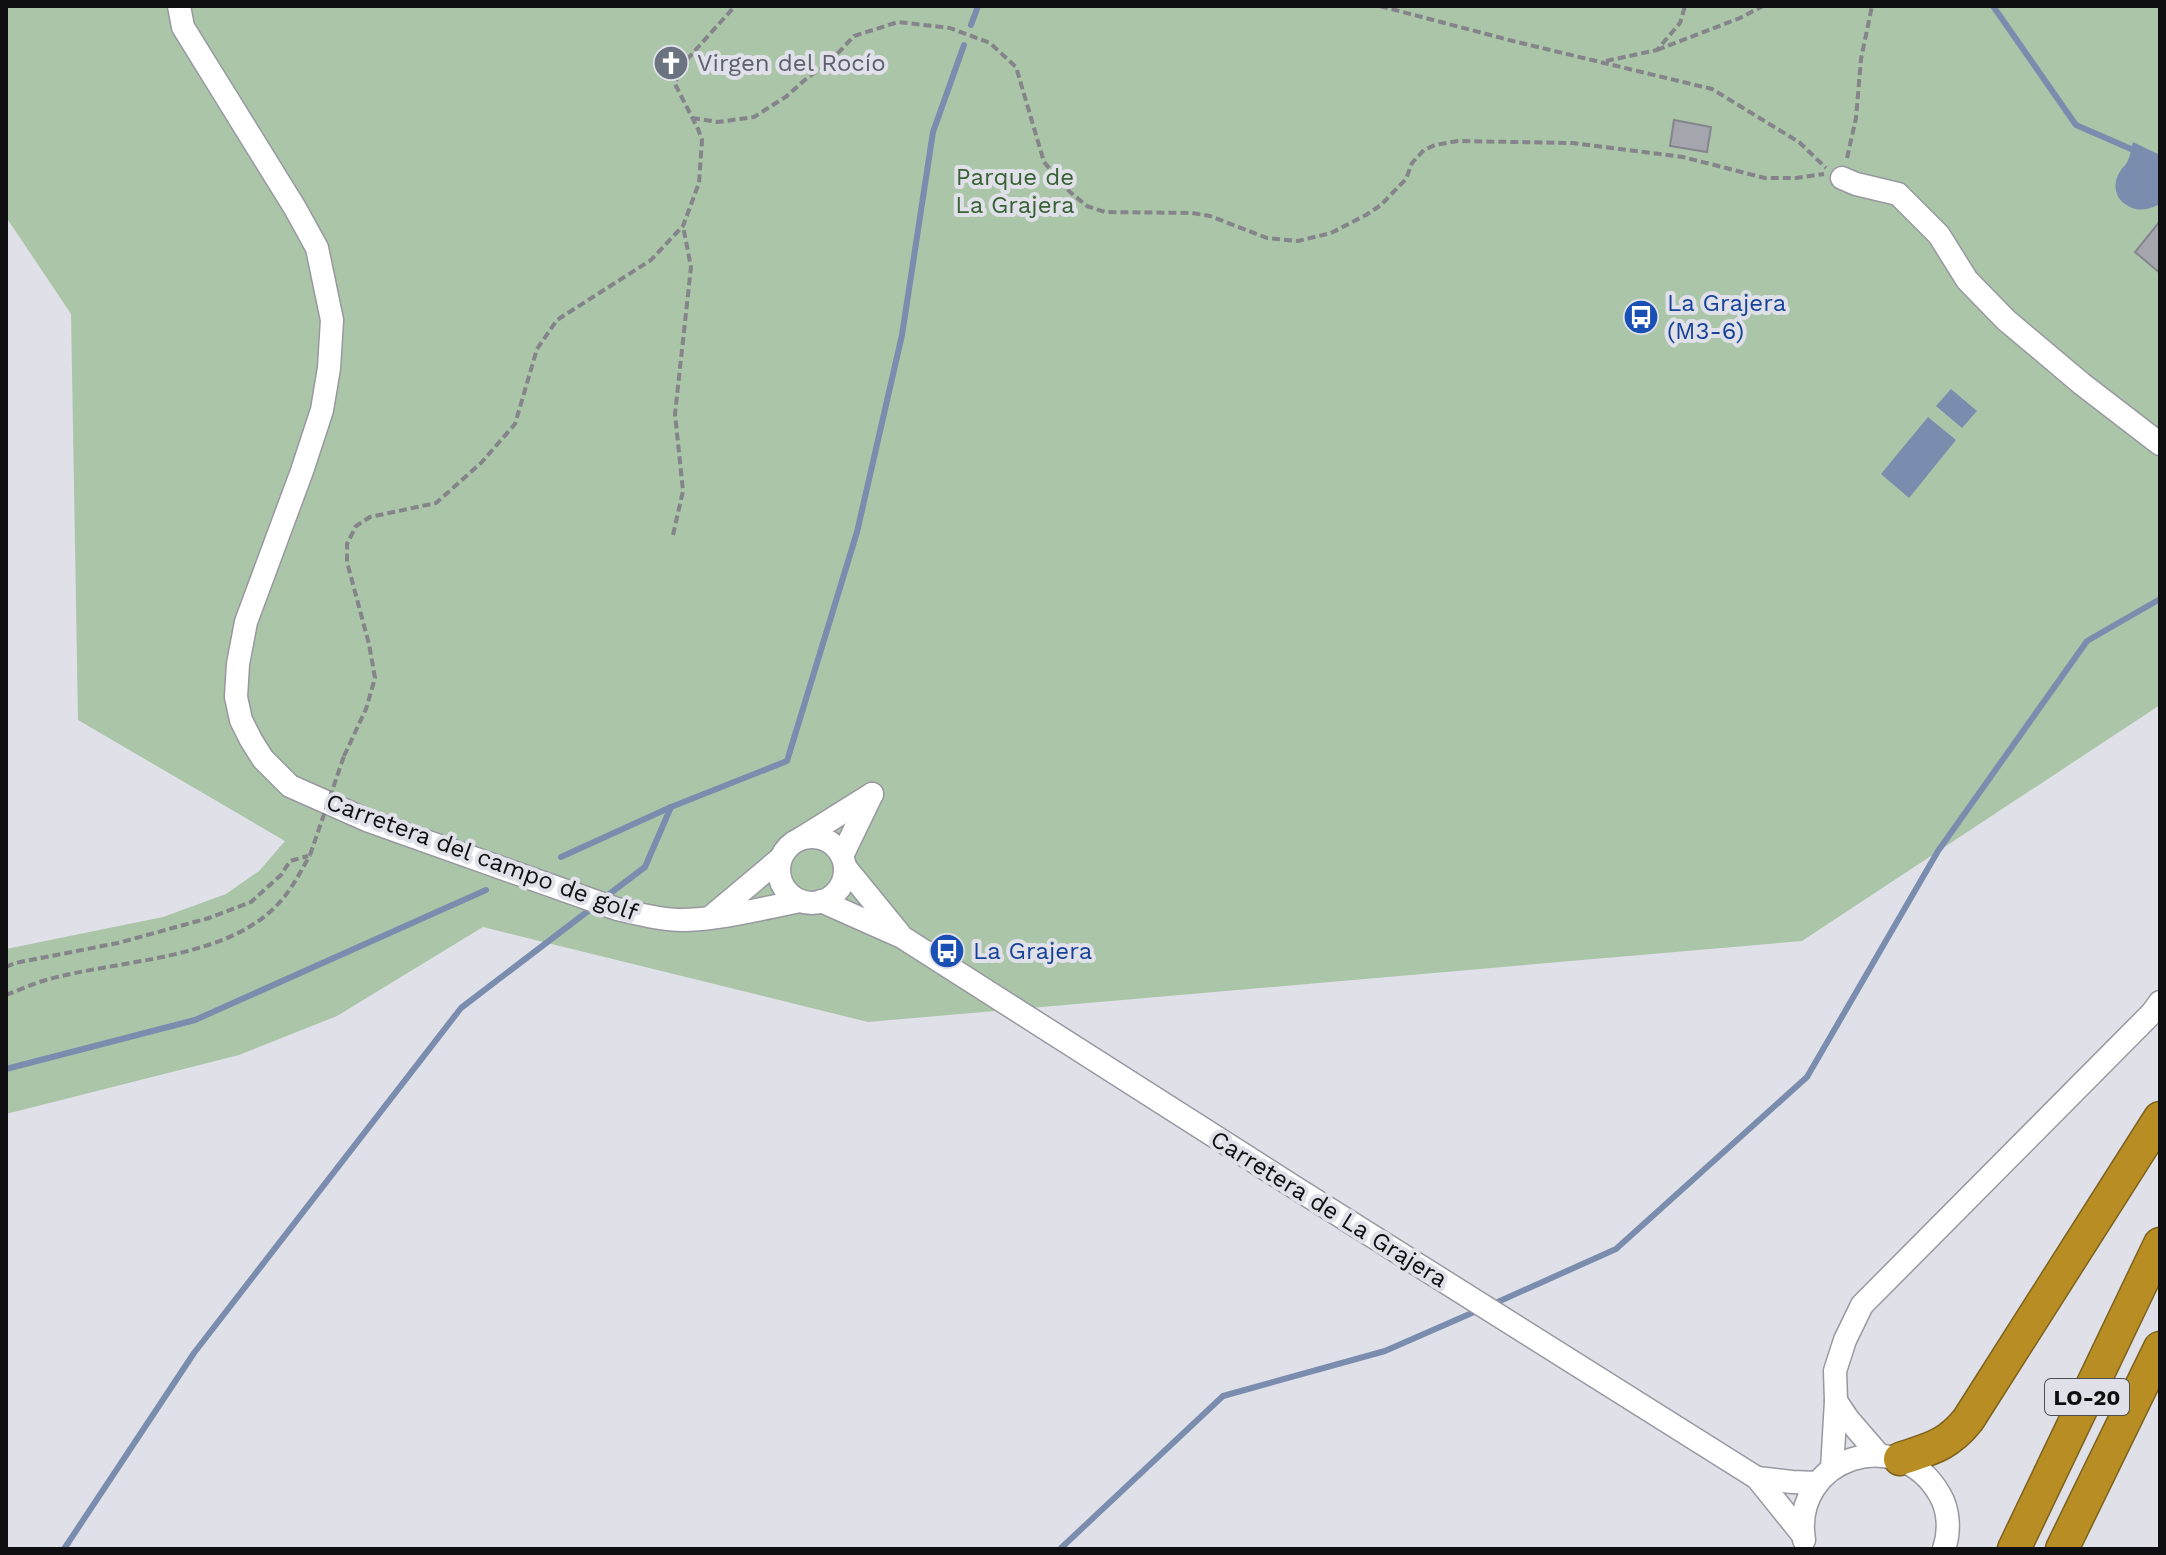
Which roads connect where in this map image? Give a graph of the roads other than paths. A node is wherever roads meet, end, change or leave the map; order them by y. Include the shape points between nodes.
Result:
1 (179, 6) edge
2 (1836, 175) road end
3 (2160, 444) edge
4 (800, 839) junction
5 (781, 858) junction
6 (844, 861) junction
7 (811, 901) junction
8 (711, 917) junction
9 (902, 937) junction
10 (2160, 1002) edge
11 (2160, 1118) edge
12 (2160, 1244) edge
13 (2160, 1348) edge
14 (1836, 1401) junction
15 (1890, 1457) junction
16 (1825, 1476) junction
17 (1757, 1478) junction
18 (1804, 1542) edge
19 (1947, 1547) edge
20 (2014, 1549) edge
21 (2062, 1549) edge

1 - 8 street, Carretera del campo de golf via 183,27 317,248 332,320 322,410 246,622 236,697 251,740 290,786 369,821 617,909 654,918
2 - 3 street via 1898,194 1939,235 1967,280 2006,320
4 - 5 street
4 - 6 street via 826,840
4 - 6 street via 872,794
5 - 7 street via 785,888 792,896
5 - 8 street
6 - 7 street via 844,878 832,897
6 - 9 street, Carretera de La Grajera
7 - 8 street, Carretera del campo de golf
7 - 9 street, Carretera de La Grajera
9 - 17 street, Carretera de La Grajera
10 - 14 street via 1862,1305 1835,1371
11 - 15 highway via 1968,1420 1944,1444
12 - 20 highway, LO-20
13 - 21 highway, LO-20
14 - 15 street
14 - 16 street
15 - 16 street via 1847,1460
15 - 19 street via 1918,1469 1933,1483 1948,1522
16 - 17 street, Carretera de La Grajera via 1792,1482
16 - 18 street via 1808,1499
17 - 18 street, Carretera de La Grajera

